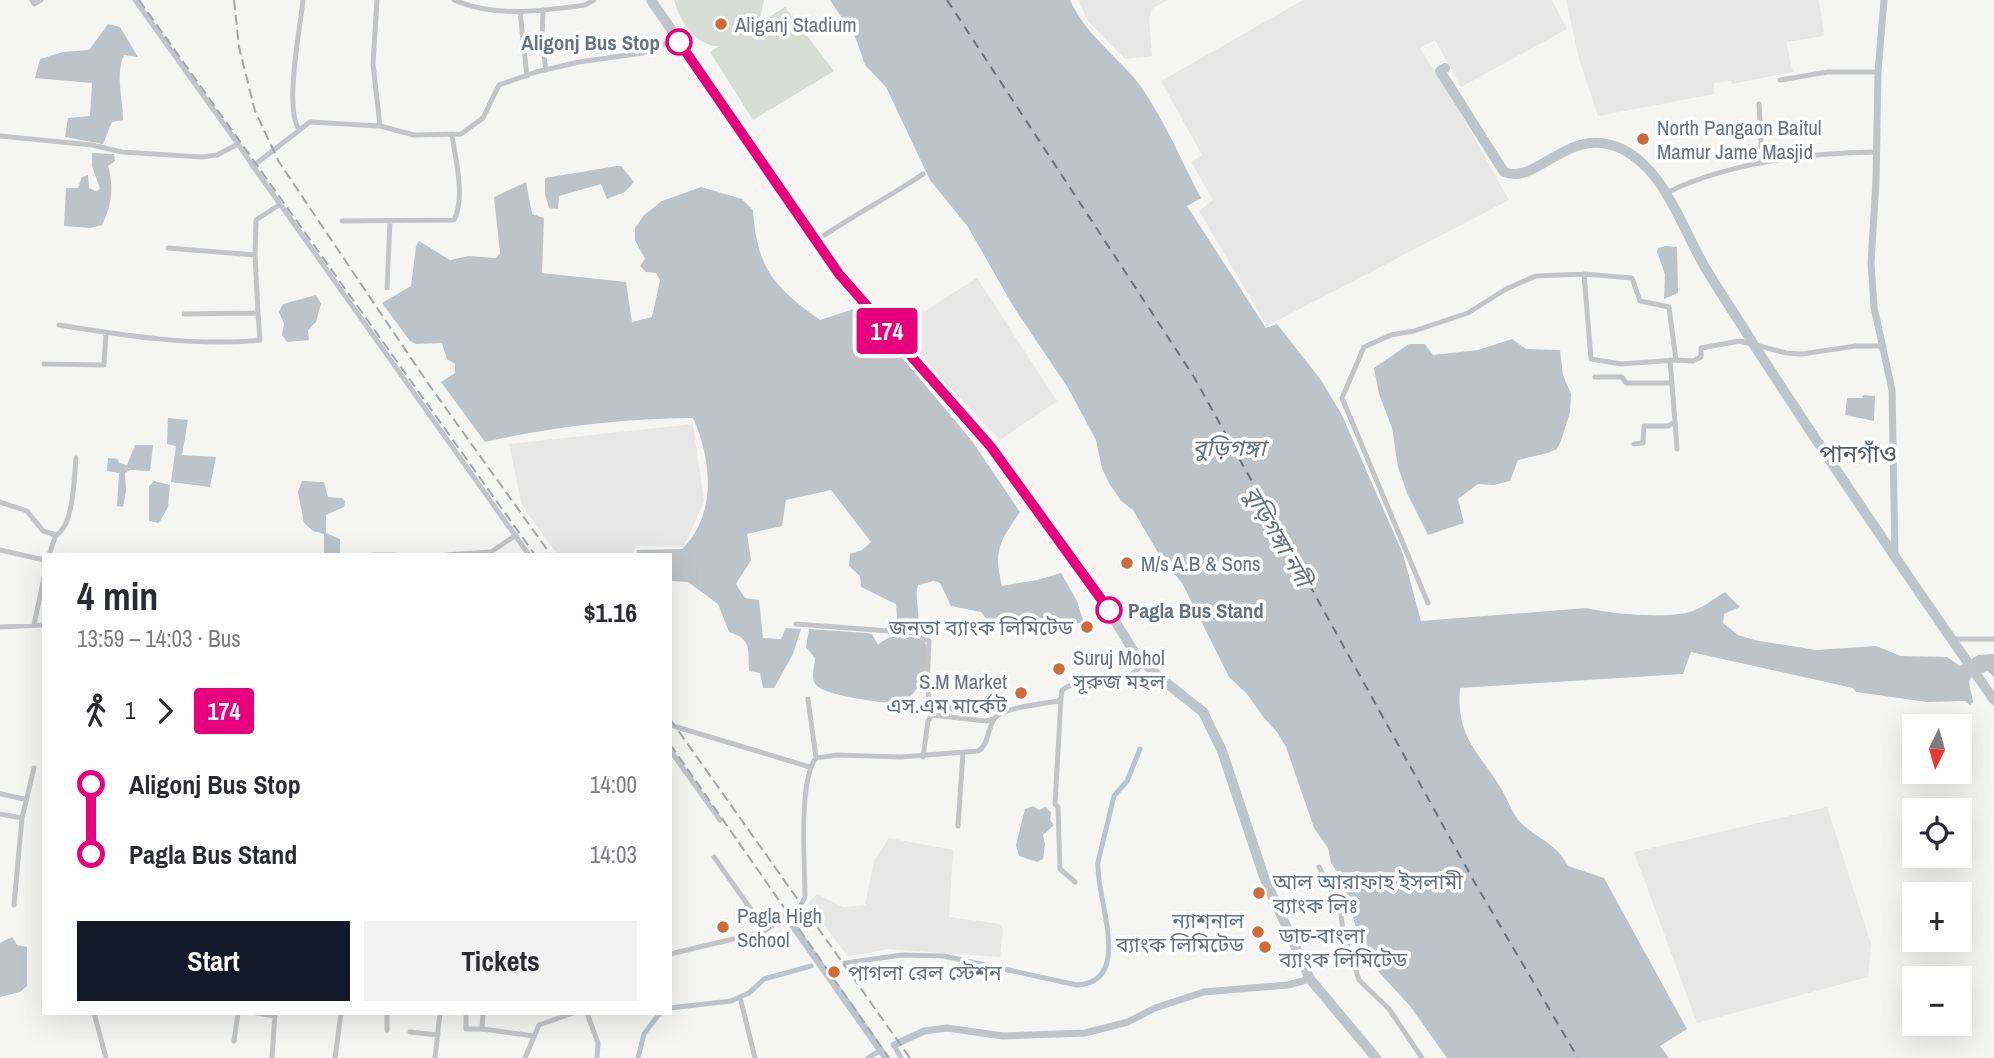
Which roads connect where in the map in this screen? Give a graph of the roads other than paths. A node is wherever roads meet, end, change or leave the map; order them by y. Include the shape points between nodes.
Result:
1 (32, 0) edge
2 (41, 0) edge
3 (135, 0) edge
4 (303, 0) edge
5 (377, 0) edge
6 (454, 0) edge
7 (594, 0) edge
8 (651, 0) edge
9 (1884, 0) edge
10 (543, 10) junction
11 (520, 12) junction
12 (677, 39) junction
13 (546, 70) junction
14 (1878, 72) junction
15 (527, 76) junction
16 (1780, 80) dead end
17 (1759, 104) dead end
18 (380, 126) junction
19 (299, 128) junction
20 (452, 134) junction
21 (0, 136) edge
22 (1589, 141) junction
23 (238, 144) junction
24 (1877, 152) junction
25 (1762, 163) junction
26 (253, 166) junction
27 (923, 174) dead end
28 (1666, 193) junction
29 (279, 205) junction
30 (342, 221) dead end
31 (390, 221) junction
32 (817, 241) junction
33 (168, 248) dead end
34 (255, 255) junction
35 (1584, 274) junction
36 (387, 288) dead end
37 (258, 313) junction
38 (184, 314) dead end
39 (59, 325) dead end
40 (106, 333) junction
41 (1754, 344) junction
42 (1884, 346) junction
43 (1673, 360) junction
44 (44, 364) dead end
45 (1595, 377) dead end
46 (1672, 383) junction
47 (1675, 422) junction
48 (1634, 444) dead end
49 (1676, 449) dead end
50 (76, 458) dead end
51 (0, 502) edge
52 (56, 535) junction
53 (516, 535) junction
54 (0, 550) edge
55 (50, 553) edge
56 (476, 553) edge
57 (528, 553) edge
58 (1895, 558) junction
59 (42, 560) edge
60 (42, 587) edge
61 (1428, 603) dead end
62 (796, 624) dead end
63 (34, 625) junction
64 (42, 625) edge
65 (0, 627) edge
66 (1994, 639) edge
67 (1954, 643) junction
68 (1144, 663) junction
69 (1061, 698) junction
70 (808, 699) dead end
71 (1994, 701) edge
72 (932, 715) junction
73 (994, 719) junction
74 (672, 726) edge
75 (672, 753) edge
76 (962, 753) junction
77 (923, 757) junction
78 (816, 758) junction
79 (810, 767) junction
80 (33, 768) dead end
81 (1, 794) edge
82 (24, 799) junction
83 (0, 814) edge
84 (22, 818) junction
85 (720, 820) dead end
86 (958, 826) dead end
87 (714, 858) dead end
88 (1319, 867) dead end
89 (1075, 882) dead end
90 (14, 905) dead end
91 (786, 916) junction
92 (763, 932) junction
93 (672, 954) edge
94 (1310, 979) junction
95 (741, 1001) dead end
96 (95, 1015) edge
97 (238, 1015) edge
98 (275, 1015) edge
99 (341, 1015) edge
100 (387, 1015) edge
101 (439, 1015) edge
102 (466, 1015) edge
103 (484, 1015) edge
104 (567, 1015) edge
105 (588, 1015) edge
106 (482, 1029) junction
107 (387, 1030) dead end
108 (410, 1032) dead end
109 (438, 1035) junction
110 (534, 1035) junction
111 (234, 1041) dead end
112 (894, 1045) joint
113 (881, 1050) junction
114 (106, 1058) edge
115 (272, 1058) edge
116 (335, 1058) edge
117 (436, 1058) edge
118 (525, 1058) edge
119 (597, 1058) edge
120 (755, 1058) edge
121 (868, 1058) edge
122 (886, 1058) edge
123 (901, 1058) edge
124 (1376, 1058) edge
125 (1422, 1058) edge

1 - 2 street via 34,4
3 - 23 street
4 - 19 street via 295,81
5 - 18 street via 373,64
6 - 11 street
7 - 10 street
8 - 12 highway
9 - 14 street
10 - 11 street
10 - 13 street
11 - 15 street
12 - 13 street via 643,53
12 - 32 highway
13 - 15 street
14 - 16 street via 1828,72
14 - 24 street
15 - 20 street via 499,85 483,118 461,134
17 - 25 street
18 - 19 street via 310,122
18 - 20 street via 414,135
19 - 26 street
20 - 31 street via 458,180 455,219
21 - 23 street via 202,157 218,155
22 - 22 highway via 1524,173 1510,175 1440,71 1446,68 1510,169 1528,167 1565,146
22 - 28 highway via 1624,148 1643,161
23 - 26 street
24 - 25 street
24 - 42 street via 1871,263 1874,307
25 - 28 street via 1728,168
26 - 29 street
27 - 32 street
28 - 41 highway via 1705,268
29 - 34 street via 256,220
29 - 53 street
30 - 31 street
31 - 36 street
32 - 68 highway via 887,331 991,447
33 - 34 street
34 - 37 street
35 - 43 street via 1632,278 1640,301 1669,307
35 - 43 street via 1591,359 1621,364
35 - 61 street via 1536,276 1468,313 1364,347 1342,397
37 - 38 street
37 - 40 street via 260,340
39 - 40 street
40 - 44 street via 104,365
41 - 42 street via 1786,354
41 - 43 street via 1722,343 1701,348 1701,357 1693,360
41 - 58 highway
42 - 58 street via 1894,413
43 - 46 street
45 - 46 street via 1622,377 1626,383
46 - 47 street
47 - 48 street via 1644,426 1643,443
47 - 49 street
50 - 52 street via 66,522
51 - 52 street via 27,511 43,531
52 - 55 street
53 - 56 street via 491,552
53 - 57 street
54 - 59 street
58 - 67 highway
60 - 63 street
62 - 72 street via 924,636 929,640 927,686
63 - 64 street
63 - 65 street
66 - 67 street
67 - 71 highway
68 - 69 street via 1123,678 1065,687
68 - 94 highway via 1203,712 1222,751 1264,877
69 - 73 street via 1012,709
69 - 89 street via 1055,804 1062,848 1060,869
70 - 78 street
72 - 73 street
72 - 77 street
73 - 76 street via 982,749
74 - 79 street
75 - 85 street
76 - 77 street
76 - 86 street
77 - 78 street
78 - 79 street
79 - 91 street via 805,802 805,897 800,907
80 - 82 street
81 - 82 street
82 - 84 street
83 - 84 street
84 - 90 street
87 - 92 street
88 - 125 street via 1340,906 1359,980 1389,1009
91 - 92 street
91 - 113 street
92 - 93 street
94 - 112 street via 1204,992 1128,1022 1085,1033 1003,1035 947,1028 924,1031
94 - 124 highway
95 - 120 street
96 - 114 street
97 - 111 street
98 - 115 street
99 - 116 street
100 - 107 street
101 - 109 street
102 - 106 street via 466,1029
103 - 106 street
104 - 110 street via 544,1022
105 - 119 street via 598,1044
106 - 110 street
108 - 109 street
109 - 117 street
110 - 118 street
112 - 123 street
113 - 121 street
113 - 122 street

